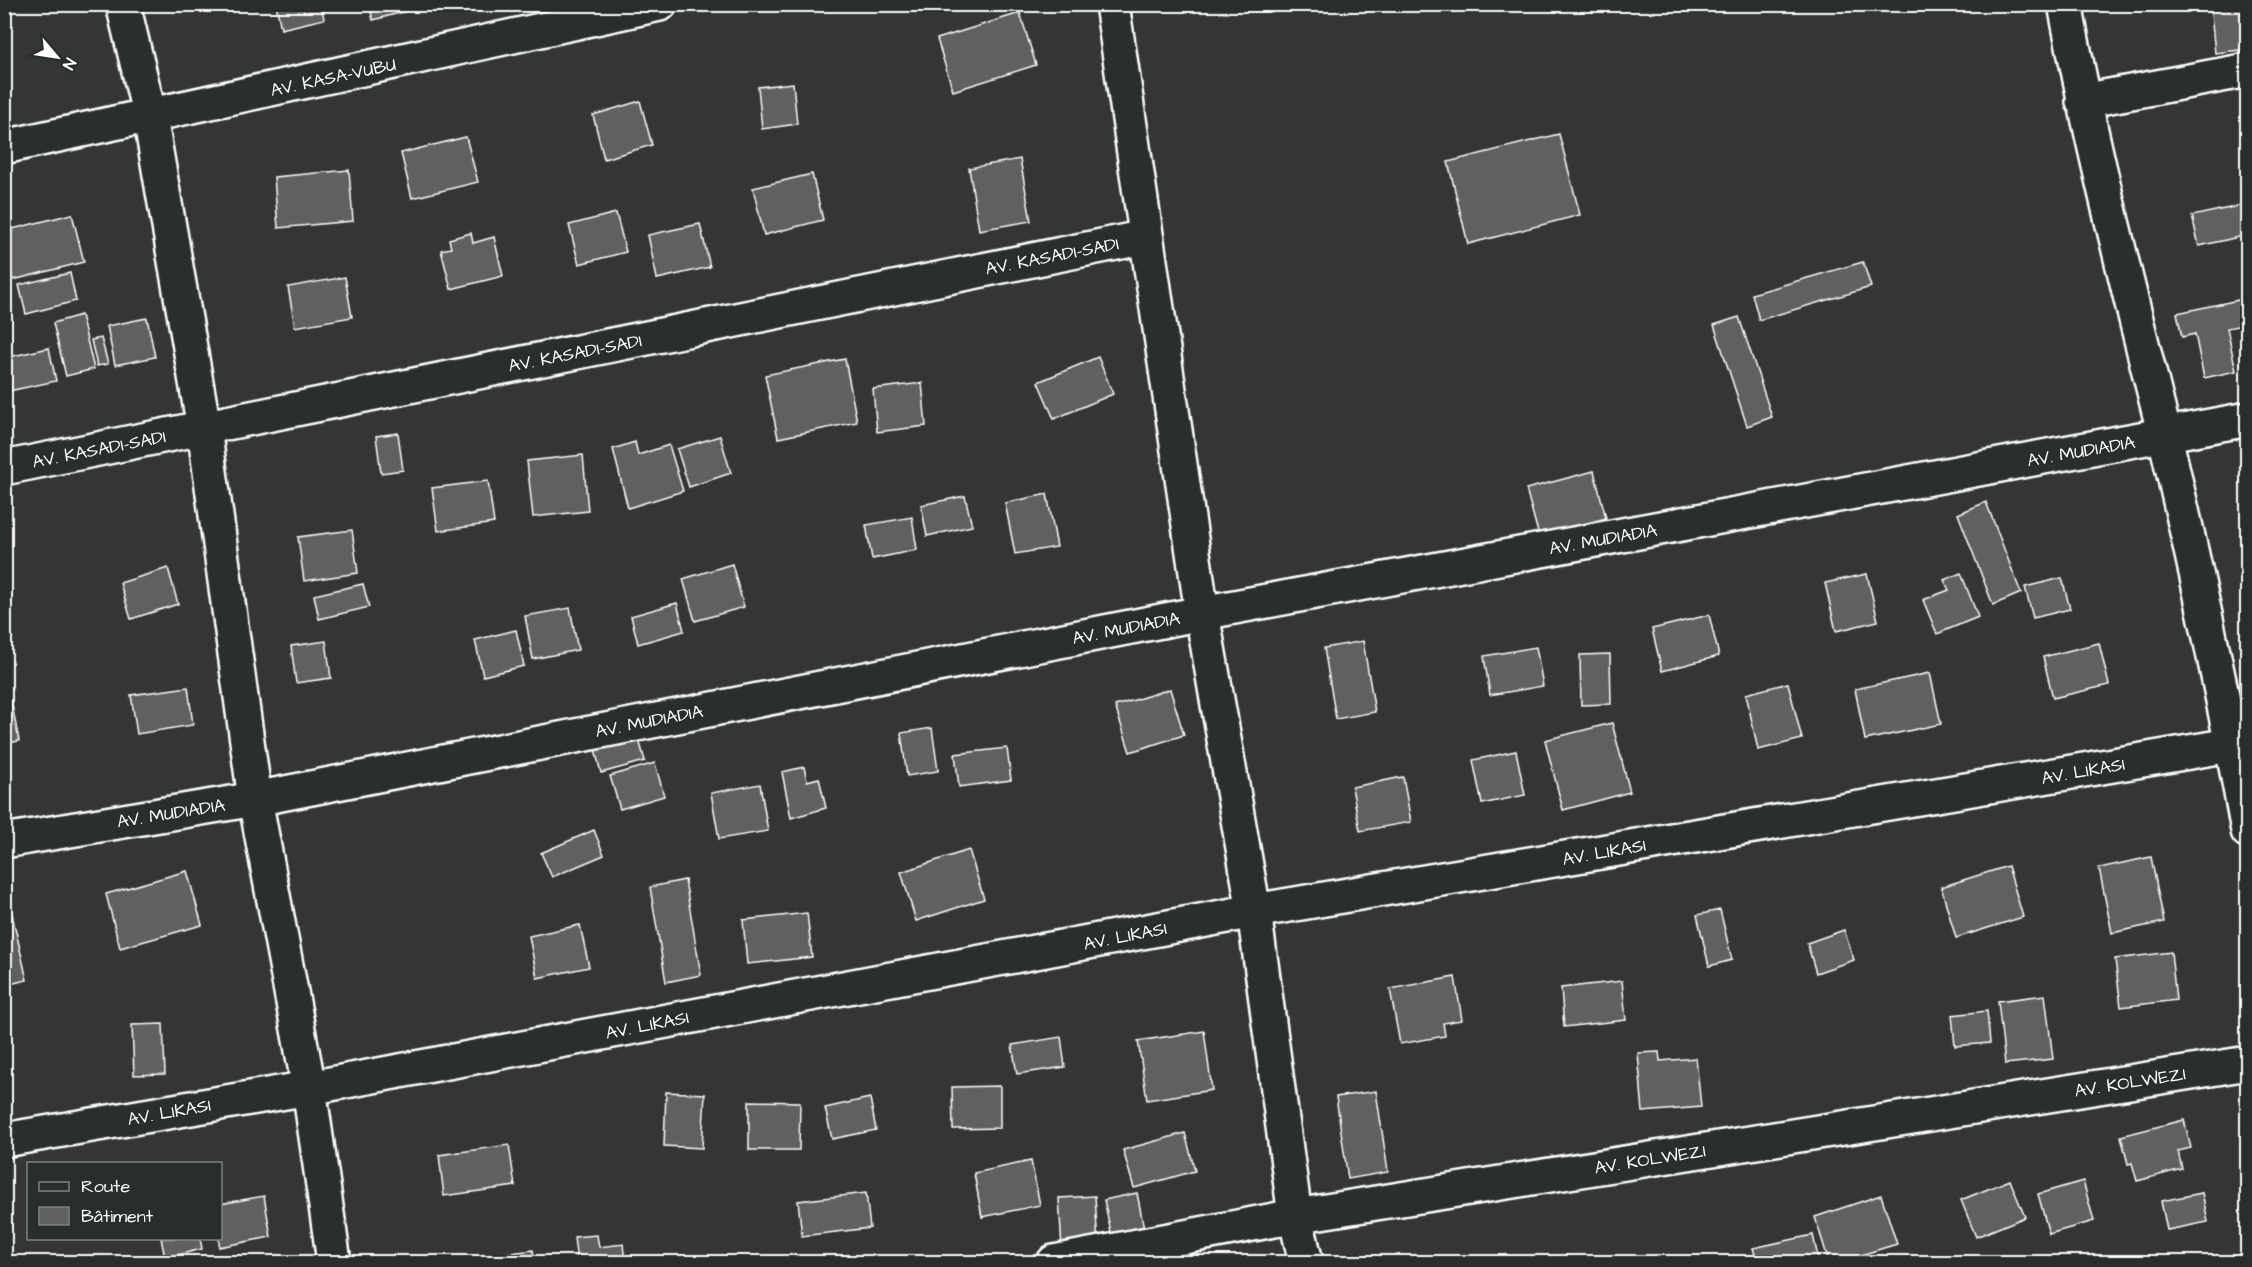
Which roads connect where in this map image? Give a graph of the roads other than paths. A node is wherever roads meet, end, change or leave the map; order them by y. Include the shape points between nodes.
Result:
1 (123, 4) edge
2 (660, 4) edge
3 (1112, 4) edge
4 (2065, 4) edge
5 (2247, 70) edge
6 (2083, 101) junction
7 (150, 117) junction
8 (4, 147) edge
9 (1146, 237) junction
10 (2247, 419) edge
11 (204, 428) junction
12 (2164, 435) junction
13 (4, 468) edge
14 (1202, 612) junction
15 (2240, 744) edge
16 (255, 799) junction
17 (2247, 831) edge
18 (4, 841) edge
19 (1254, 911) junction
20 (2247, 1063) edge
21 (309, 1088) junction
22 (4, 1140) edge
23 (1295, 1216) junction
24 (334, 1263) edge
25 (1054, 1263) edge
26 (1306, 1263) edge

1 - 7 street
2 - 7 street, AV. KASA-VUBU
3 - 9 street
4 - 6 street
5 - 6 street
6 - 12 street
7 - 8 street, AV. KASA-VUBU
7 - 11 street
9 - 11 street, AV. KASADI-SADI
9 - 14 street
10 - 12 street, AV. MUDIADIA
11 - 13 street, AV. KASADI-SADI
11 - 16 street
12 - 14 street, AV. MUDIADIA
12 - 15 street
14 - 16 street, AV. MUDIADIA
14 - 19 street
15 - 17 street
15 - 19 street, AV. LIKASI
16 - 18 street, AV. MUDIADIA
16 - 21 street
19 - 21 street, AV. LIKASI
19 - 23 street
20 - 23 street, AV. KOLWEZI
21 - 22 street, AV. LIKASI
21 - 24 street
23 - 25 street, AV. KOLWEZI
23 - 26 street

